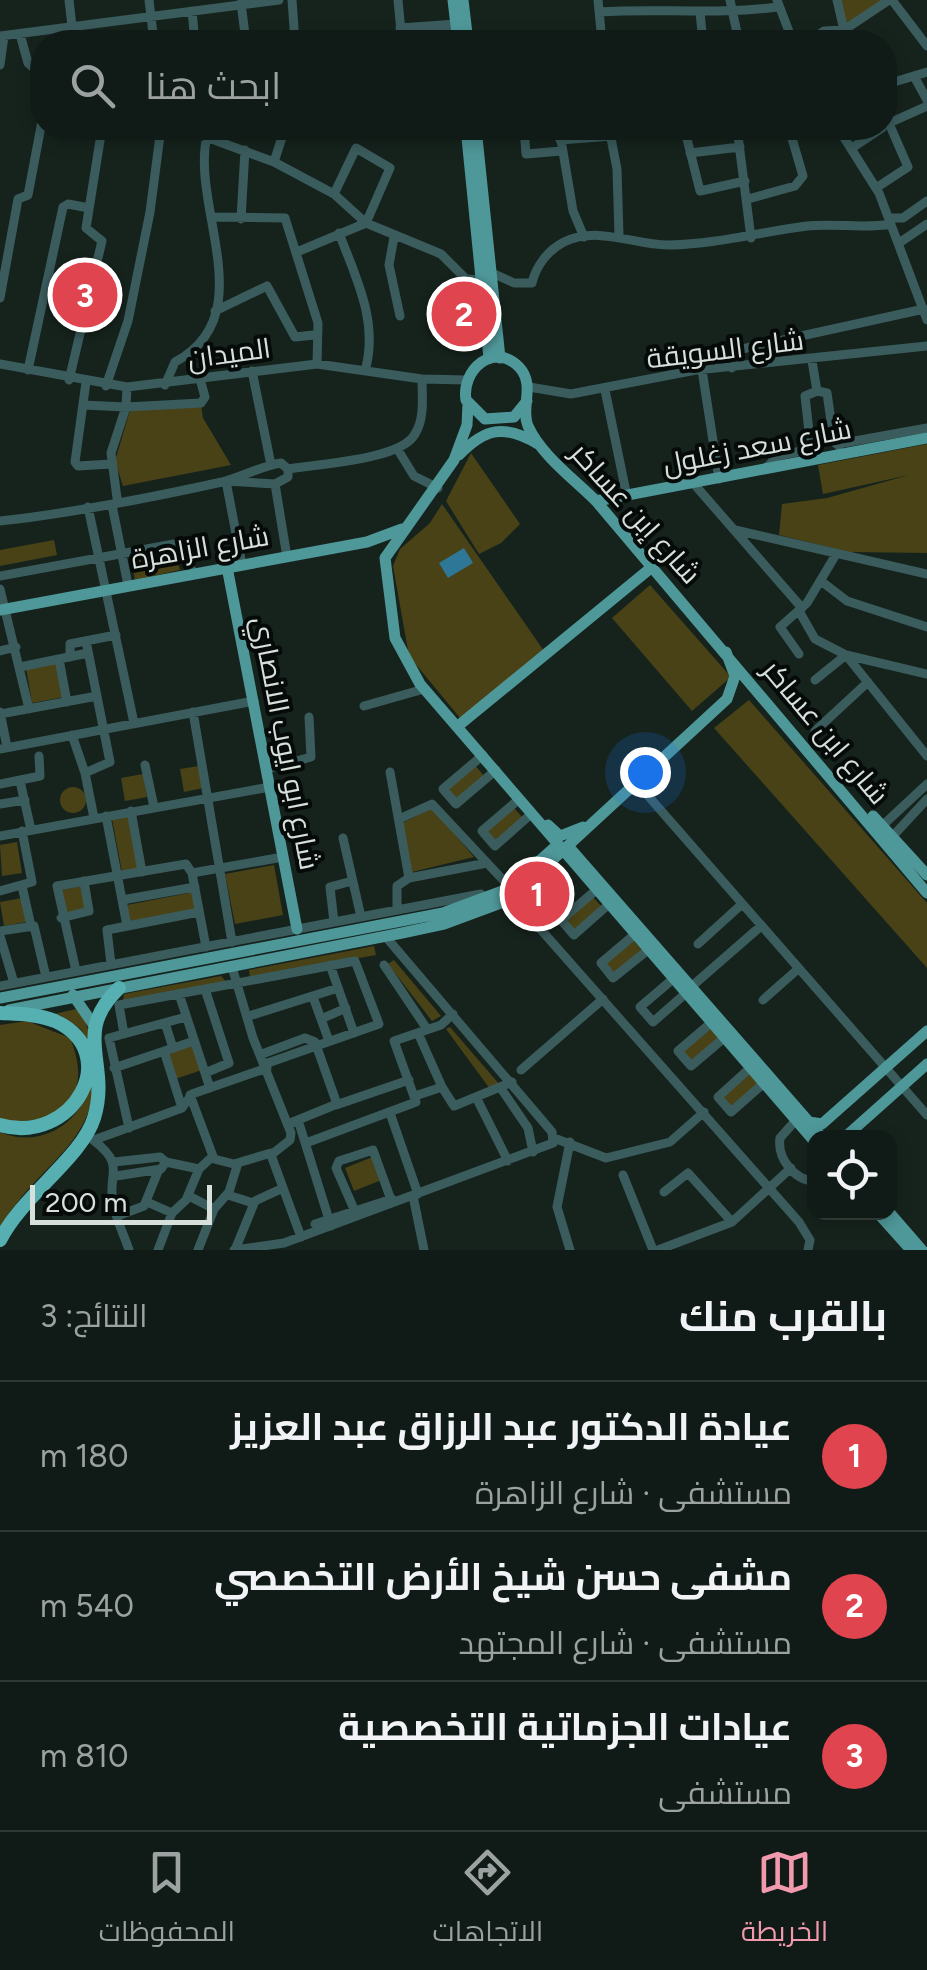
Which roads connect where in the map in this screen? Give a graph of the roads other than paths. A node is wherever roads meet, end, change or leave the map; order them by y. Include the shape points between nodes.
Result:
1 (69, 0) edge
2 (149, 0) edge
3 (279, 0) edge
4 (292, 0) edge
5 (398, 0) edge
6 (453, 0) edge
7 (463, 0) edge
8 (598, 0) edge
9 (730, 0) edge
10 (836, 0) edge
11 (890, 0) edge
12 (241, 2) edge
13 (777, 3) edge
14 (192, 10) junction
15 (600, 12) junction
16 (700, 12) junction
17 (731, 13) junction
18 (151, 16) junction
19 (72, 26) junction
20 (46, 30) edge
21 (153, 30) edge
22 (194, 30) edge
23 (244, 30) edge
24 (294, 30) edge
25 (400, 30) edge
26 (456, 30) edge
27 (467, 30) edge
28 (601, 30) edge
29 (701, 30) edge
30 (736, 30) edge
31 (788, 30) edge
32 (844, 30) joint
33 (30, 32) edge
34 (20, 34) junction
35 (2, 36) edge
36 (926, 40) edge
37 (0, 65) edge
38 (30, 66) edge
39 (927, 72) edge
40 (914, 76) junction
41 (897, 81) edge
42 (927, 103) edge
43 (897, 119) edge
44 (38, 140) edge
45 (100, 140) edge
46 (159, 140) edge
47 (210, 140) edge
48 (224, 140) edge
49 (281, 140) edge
50 (468, 140) edge
51 (477, 140) edge
52 (525, 140) edge
53 (560, 140) edge
54 (582, 140) edge
55 (612, 140) edge
56 (687, 140) edge
57 (739, 140) edge
58 (793, 140) edge
59 (846, 140) edge
60 (864, 140) edge
61 (893, 140) edge
62 (561, 146) junction
63 (740, 147) junction
64 (852, 148) junction
65 (245, 150) junction
66 (690, 153) junction
67 (274, 162) junction
68 (744, 182) junction
69 (876, 188) junction
70 (334, 194) junction
71 (748, 199) junction
72 (927, 201) edge
73 (89, 208) junction
74 (214, 217) junction
75 (242, 219) junction
76 (890, 221) junction
77 (366, 224) junction
78 (927, 224) edge
79 (339, 234) junction
80 (619, 235) junction
81 (394, 237) junction
82 (584, 237) junction
83 (752, 238) junction
84 (899, 242) junction
85 (298, 252) junction
86 (486, 276) junction
87 (0, 298) edge
88 (215, 312) junction
89 (925, 315) edge
90 (400, 316) dead end
91 (314, 335) junction
92 (927, 346) edge
93 (495, 358) junction
94 (812, 360) junction
95 (0, 364) edge
96 (317, 364) junction
97 (732, 368) junction
98 (28, 370) junction
99 (702, 370) junction
100 (252, 371) junction
101 (365, 371) junction
102 (200, 379) junction
103 (69, 380) junction
104 (422, 380) junction
105 (466, 380) junction
106 (86, 382) junction
107 (166, 385) junction
108 (106, 386) junction
109 (127, 387) junction
110 (528, 387) junction
111 (604, 390) junction
112 (816, 391) junction
113 (527, 401) junction
114 (83, 404) junction
115 (468, 404) junction
116 (126, 408) junction
117 (927, 428) edge
118 (927, 438) edge
119 (541, 446) junction
120 (840, 449) junction
121 (398, 450) junction
122 (454, 460) junction
123 (112, 464) junction
124 (271, 464) junction
125 (288, 470) junction
126 (764, 470) junction
127 (719, 479) junction
128 (226, 481) junction
129 (276, 484) junction
130 (694, 484) junction
131 (438, 488) junction
132 (627, 497) junction
133 (118, 501) junction
134 (596, 501) junction
135 (88, 507) junction
136 (0, 520) edge
137 (406, 527) junction
138 (735, 530) junction
139 (770, 540) junction
140 (120, 541) junction
141 (96, 545) junction
142 (122, 553) junction
143 (756, 555) junction
144 (835, 556) junction
145 (98, 557) junction
146 (288, 557) junction
147 (242, 565) junction
148 (652, 567) junction
149 (227, 568) junction
150 (194, 574) junction
151 (927, 574) edge
152 (0, 576) edge
153 (821, 581) junction
154 (128, 586) junction
155 (0, 589) edge
156 (104, 590) junction
157 (2, 610) edge
158 (801, 610) junction
159 (927, 627) edge
160 (116, 635) junction
161 (86, 641) junction
162 (16, 648) junction
163 (0, 650) edge
164 (726, 652) junction
165 (88, 653) junction
166 (799, 654) dead end
167 (846, 655) junction
168 (65, 658) junction
169 (20, 667) junction
170 (927, 674) edge
171 (815, 680) dead end
172 (868, 682) junction
173 (424, 689) junction
174 (97, 696) junction
175 (254, 701) junction
176 (67, 702) junction
177 (364, 706) dead end
178 (28, 709) junction
179 (193, 712) junction
180 (0, 713) edge
181 (309, 718) dead end
182 (134, 724) junction
183 (458, 726) junction
184 (104, 729) junction
185 (816, 730) dead end
186 (72, 735) junction
187 (3, 748) edge
188 (483, 754) junction
189 (39, 756) dead end
190 (927, 756) edge
191 (145, 765) dead end
192 (267, 769) junction
193 (496, 770) junction
194 (390, 772) dead end
195 (85, 774) junction
196 (20, 780) junction
197 (636, 782) junction
198 (0, 784) edge
199 (927, 784) edge
200 (510, 786) junction
201 (270, 787) junction
202 (208, 798) junction
203 (24, 800) junction
204 (518, 800) junction
205 (927, 800) edge
206 (0, 804) edge
207 (154, 807) junction
208 (131, 811) junction
209 (106, 816) junction
210 (530, 816) junction
211 (94, 818) junction
212 (399, 819) junction
213 (591, 822) junction
214 (882, 826) junction
215 (27, 831) junction
216 (0, 836) edge
217 (892, 837) junction
218 (343, 838) dead end
219 (562, 848) junction
220 (283, 857) junction
221 (487, 863) junction
222 (220, 868) junction
223 (142, 872) junction
224 (192, 872) junction
225 (117, 876) junction
226 (927, 876) edge
227 (409, 878) junction
228 (84, 881) junction
229 (352, 881) junction
230 (22, 886) junction
231 (195, 887) junction
232 (507, 890) junction
233 (0, 891) edge
234 (595, 891) junction
235 (927, 892) edge
236 (122, 900) junction
237 (742, 904) junction
238 (608, 906) junction
239 (397, 910) junction
240 (199, 912) junction
241 (360, 917) junction
242 (61, 918) junction
243 (334, 922) junction
244 (31, 926) junction
245 (127, 926) junction
246 (761, 926) junction
247 (297, 929) junction
248 (0, 934) edge
249 (634, 935) junction
250 (386, 937) junction
251 (232, 942) junction
252 (698, 944) dead end
253 (206, 946) junction
254 (648, 950) junction
255 (111, 964) junction
256 (330, 965) junction
257 (384, 965) dead end
258 (232, 967) junction
259 (798, 969) junction
260 (76, 970) junction
261 (100, 977) junction
262 (672, 979) junction
263 (50, 981) junction
264 (237, 982) junction
265 (14, 983) junction
266 (0, 986) edge
267 (119, 988) junction
268 (205, 988) junction
269 (338, 988) junction
270 (688, 991) junction
271 (102, 992) junction
272 (179, 994) junction
273 (313, 997) junction
274 (0, 998) edge
275 (77, 998) junction
276 (602, 998) junction
277 (763, 1000) dead end
278 (346, 1008) junction
279 (0, 1012) edge
280 (453, 1014) junction
281 (186, 1017) junction
282 (249, 1018) junction
283 (321, 1018) junction
284 (380, 1021) junction
285 (165, 1023) junction
286 (710, 1023) junction
287 (93, 1024) junction
288 (422, 1031) junction
289 (354, 1032) junction
290 (927, 1032) edge
291 (124, 1034) junction
292 (724, 1038) junction
293 (194, 1040) junction
294 (329, 1041) junction
295 (394, 1041) junction
296 (316, 1046) junction
297 (169, 1049) junction
298 (265, 1062) junction
299 (927, 1064) edge
300 (114, 1068) junction
301 (750, 1068) junction
302 (885, 1068) junction
303 (520, 1070) dead end
304 (205, 1073) junction
305 (409, 1080) junction
306 (512, 1082) junction
307 (764, 1083) junction
308 (902, 1087) junction
309 (210, 1088) junction
310 (442, 1088) junction
311 (500, 1088) junction
312 (373, 1093) junction
313 (190, 1096) junction
314 (415, 1096) junction
315 (476, 1097) junction
316 (336, 1105) junction
317 (182, 1108) junction
318 (704, 1112) junction
319 (386, 1114) junction
320 (927, 1115) edge
321 (802, 1121) junction
322 (293, 1122) junction
323 (0, 1126) edge
324 (129, 1128) junction
325 (807, 1130) edge
326 (813, 1130) edge
327 (853, 1130) edge
328 (90, 1138) junction
329 (554, 1138) junction
330 (570, 1142) junction
331 (306, 1143) junction
332 (534, 1152) junction
333 (272, 1153) junction
334 (212, 1157) junction
335 (508, 1161) junction
336 (114, 1162) junction
337 (238, 1162) junction
338 (163, 1165) junction
339 (132, 1167) junction
340 (791, 1168) junction
341 (199, 1169) junction
342 (116, 1176) junction
343 (623, 1176) dead end
344 (807, 1180) edge
345 (283, 1188) junction
346 (769, 1188) junction
347 (664, 1192) dead end
348 (228, 1195) junction
349 (416, 1195) junction
350 (189, 1196) junction
351 (392, 1200) junction
352 (147, 1202) junction
353 (254, 1203) junction
354 (214, 1209) junction
355 (172, 1213) junction
356 (355, 1213) junction
357 (117, 1216) junction
358 (885, 1220) edge
359 (896, 1220) edge
360 (330, 1222) junction
361 (732, 1222) junction
362 (315, 1224) dead end
363 (300, 1237) junction
364 (0, 1240) edge
365 (284, 1246) edge
366 (129, 1250) edge
367 (158, 1250) edge
368 (198, 1250) edge
369 (234, 1250) edge
370 (424, 1250) edge
371 (570, 1250) edge
372 (656, 1250) edge
373 (808, 1250) edge
374 (911, 1250) edge
375 (922, 1250) edge

1 - 19 street
2 - 18 street
3 - 12 street
4 - 24 street
5 - 25 street
6 - 26 main road
7 - 27 main road
8 - 15 street
9 - 17 street
10 - 32 street
11 - 32 street
11 - 36 street
12 - 14 street
12 - 23 street
13 - 17 street
13 - 31 street
14 - 18 street
14 - 22 street
15 - 16 street
15 - 28 street
16 - 17 street
16 - 29 street
17 - 30 street
18 - 19 street
18 - 21 street
19 - 20 street
33 - 34 street
34 - 35 street
34 - 38 street
35 - 37 street
39 - 40 street
40 - 41 street
40 - 42 street
42 - 43 street
44 - 87 street via 28,196 18,199
45 - 73 street
46 - 108 street via 128,321
47 - 74 street via 202,170
48 - 65 street
49 - 67 street
50 - 86 main road
51 - 86 main road
52 - 62 street via 526,154
53 - 62 street
54 - 62 street
55 - 80 street
56 - 66 street
57 - 63 street
58 - 71 street via 803,176 795,186
59 - 64 street
60 - 64 street
61 - 69 street via 908,167
62 - 82 street
63 - 66 street
63 - 68 street
64 - 69 street
65 - 67 street
65 - 75 street
66 - 68 street via 700,191
67 - 70 street
68 - 71 street
69 - 76 street
70 - 77 street
70 - 77 street via 356,148 390,168
71 - 83 street
72 - 76 street
73 - 98 street via 62,207
73 - 103 street via 86,230 102,241
74 - 75 street
74 - 88 street
75 - 85 street via 282,216
76 - 83 street via 805,226
76 - 84 street
77 - 79 street
77 - 81 street
78 - 84 street
79 - 85 street
79 - 101 street via 371,334
80 - 82 street
80 - 83 street via 669,246
81 - 86 street via 441,254 466,279
81 - 90 street via 390,265
82 - 86 street via 563,243 536,267 532,282
84 - 89 street
85 - 91 street via 318,323
86 - 93 main road
88 - 91 street via 268,286 294,337
88 - 107 street via 200,348 175,362
89 - 97 street via 733,352
91 - 96 street
92 - 94 street, شارع السويقة
93 - 105 main road
93 - 110 main road via 520,367
94 - 97 street, شارع السويقة
94 - 112 street
95 - 98 street, الميدان
96 - 100 street, الميدان
96 - 101 street, الميدان
97 - 99 street, شارع السويقة
98 - 103 street, الميدان
99 - 111 street, شارع السويقة
99 - 127 street
100 - 102 street, الميدان
100 - 124 street
101 - 104 street, الميدان
102 - 107 street, الميدان
102 - 116 street via 201,403
103 - 106 street, الميدان
104 - 105 street, الميدان
104 - 121 street via 415,436
105 - 115 main road
106 - 108 street, الميدان
106 - 114 street
107 - 109 street, الميدان
108 - 109 street, الميدان
109 - 116 street
110 - 111 street, شارع السويقة via 570,394
110 - 113 main road
111 - 132 street
112 - 120 street via 827,393
112 - 126 street via 806,396 811,449 778,456
113 - 115 main road via 514,417 497,421
113 - 119 main road, شارع إبن عساكر via 526,422
114 - 116 street
114 - 123 street via 75,462
115 - 122 main road via 468,425
116 - 123 street
117 - 120 street
118 - 120 main road, شارع سعد زغلول
119 - 122 main road via 518,432 495,430 476,437
119 - 134 main road, شارع إبن عساكر
120 - 126 main road, شارع سعد زغلول
121 - 125 street
121 - 131 street via 414,476
122 - 131 main road
123 - 133 street
124 - 125 street
124 - 128 street
125 - 129 street
126 - 127 main road, شارع سعد زغلول
127 - 130 main road, شارع سعد زغلول
128 - 129 street
128 - 133 street
128 - 147 street
129 - 146 street
130 - 132 main road, شارع سعد زغلول
130 - 138 street
131 - 137 main road
132 - 134 main road, شارع سعد زغلول
133 - 135 street
133 - 140 street
134 - 148 main road, شارع إبن عساكر
135 - 136 street
135 - 141 street
137 - 146 main road, شارع الزاهرة
137 - 173 main road via 389,549 384,570 399,652
138 - 139 street
138 - 143 street
139 - 143 street
139 - 144 street
140 - 141 street
140 - 142 street
141 - 145 street
142 - 145 street
142 - 150 street via 177,544
142 - 154 street
143 - 158 street
144 - 151 street
144 - 153 street
145 - 152 street
145 - 156 street
146 - 147 main road, شارع الزاهرة
147 - 149 main road, شارع الزاهرة
148 - 164 main road, شارع إبن عساكر
148 - 183 main road
149 - 150 main road, شارع الزاهرة
149 - 175 main road, شارع ابو ايوب الانصاري
150 - 154 main road, شارع الزاهرة
153 - 158 street
153 - 159 street via 847,601
154 - 156 main road, شارع الزاهرة
155 - 157 street
156 - 157 main road, شارع الزاهرة
156 - 160 street
157 - 162 street
158 - 166 street via 780,630
158 - 167 street via 815,639
160 - 161 street
160 - 182 street
161 - 165 street
161 - 168 street via 70,644
162 - 163 street
162 - 169 street
164 - 197 main road via 735,676 727,700
164 - 214 main road, شارع ابن عساكر
164 - 235 main road, شارع ابن عساكر
165 - 168 street
165 - 174 street
167 - 170 street
167 - 171 street
167 - 172 street
168 - 169 street
168 - 176 street
169 - 178 street
172 - 185 street
172 - 190 street
173 - 177 street
173 - 183 main road
174 - 176 street
174 - 184 street
175 - 179 street
175 - 192 main road, شارع ابو ايوب الانصاري
176 - 178 street
178 - 180 street
179 - 182 street
179 - 202 street
180 - 187 street
181 - 192 street via 311,757
182 - 184 street
183 - 188 main road
184 - 186 street
184 - 195 street via 110,764
186 - 187 street
186 - 195 street
188 - 193 main road
188 - 193 street via 443,789 456,804
189 - 196 street via 41,775
191 - 207 street
192 - 201 main road, شارع ابو ايوب الانصاري
193 - 200 main road
194 - 212 street
195 - 211 street
196 - 198 street
196 - 203 street
197 - 213 main road
197 - 237 street
199 - 214 street
200 - 204 main road
200 - 213 main road via 560,836
201 - 202 street
201 - 220 main road, شارع ابو ايوب الانصاري
202 - 207 street
202 - 222 street
203 - 206 street
203 - 215 street
204 - 210 main road
204 - 210 street via 482,831 495,846
205 - 217 street
207 - 208 street
208 - 209 street
208 - 223 street
209 - 211 street
209 - 225 street
210 - 219 main road
211 - 215 street
212 - 221 street via 432,804
212 - 227 street
213 - 219 main road
214 - 217 main road, شارع ابن عساكر
215 - 216 street
215 - 230 street via 32,880
217 - 226 main road, شارع ابن عساكر
218 - 229 street
219 - 232 main road
219 - 234 main road
219 - 270 main road
220 - 222 street
220 - 247 main road, شارع ابو ايوب الانصاري
221 - 227 street
221 - 232 street
222 - 224 street
222 - 251 street
223 - 224 street via 184,864
223 - 225 street
224 - 231 street
225 - 228 street
225 - 236 street
227 - 239 street via 397,886
228 - 242 street via 89,911
228 - 242 street via 56,887
229 - 241 street
229 - 243 street via 330,887
230 - 233 street
230 - 244 street
231 - 236 street
231 - 240 street
232 - 239 street
232 - 250 main road via 444,924
232 - 261 main road via 406,921
232 - 276 street
234 - 238 main road
234 - 238 street via 561,920 574,935
236 - 245 street
237 - 246 street
237 - 252 street
238 - 249 main road
239 - 241 street
240 - 245 street
240 - 253 street
241 - 243 street
242 - 260 street
243 - 247 street
244 - 248 street
244 - 263 street
245 - 255 street via 106,931
246 - 259 street
246 - 270 street
247 - 251 street
248 - 265 street
249 - 254 main road
249 - 254 street via 600,963 614,978
250 - 258 main road
250 - 280 street
251 - 253 street
253 - 255 street
254 - 262 main road
255 - 260 street
256 - 264 street
256 - 269 street
256 - 284 street via 355,961
257 - 288 street
258 - 264 street
258 - 267 main road
259 - 277 street
259 - 302 street
260 - 263 street
261 - 263 main road
261 - 271 main road via 94,987
262 - 270 main road
262 - 270 street via 640,1007 652,1022
263 - 265 street
263 - 274 main road
263 - 275 main road
264 - 268 street
264 - 282 street
265 - 266 street
267 - 271 main road
267 - 287 highway
268 - 272 street
268 - 304 street via 230,1063
269 - 273 street
269 - 278 street
270 - 286 main road
270 - 321 main road
271 - 275 main road
272 - 281 street
272 - 291 street via 118,1006
273 - 282 street
273 - 283 street
275 - 279 main road
275 - 287 main road
276 - 303 street
276 - 318 street
278 - 283 street
278 - 289 street
279 - 323 highway via 47,1018 68,1030 83,1050 86,1076 79,1100 62,1118 25,1129
280 - 288 street
280 - 306 street
281 - 285 street
281 - 293 street
282 - 298 street
283 - 294 street
284 - 289 street
284 - 295 street
285 - 291 street
285 - 297 street
286 - 292 main road
286 - 292 street via 678,1051 691,1066
287 - 328 highway via 99,1088
288 - 295 street
288 - 310 street
289 - 294 street
290 - 302 main road
291 - 300 street via 108,1040
292 - 301 main road
293 - 297 street
293 - 304 street
294 - 296 street
295 - 305 street
296 - 298 street via 308,1037
296 - 316 street
297 - 300 street
297 - 317 street
298 - 309 street
298 - 322 street
299 - 308 main road
300 - 324 street
301 - 307 main road
301 - 307 street via 718,1096 731,1112
302 - 308 street
302 - 321 main road via 822,1124
304 - 309 street
305 - 312 street
305 - 314 street
306 - 311 street
306 - 329 street
307 - 321 main road
308 - 320 street
308 - 327 main road
309 - 313 street
310 - 314 street
310 - 315 street via 453,1106
311 - 315 street
311 - 332 street via 528,1128
312 - 316 street
312 - 319 street
313 - 317 street
313 - 334 street
314 - 319 street via 414,1104
315 - 335 street
316 - 322 street
317 - 324 street
318 - 330 street via 670,1142 606,1158
318 - 346 street
319 - 331 street
319 - 349 street
321 - 325 main road
321 - 326 main road
321 - 340 street via 779,1144
322 - 331 street
322 - 333 street via 290,1140
324 - 328 street
328 - 336 street
328 - 364 highway via 21,1203
329 - 330 street
329 - 332 street
330 - 371 street via 557,1207
331 - 360 street
332 - 335 street
333 - 337 street
333 - 345 street
334 - 337 street
334 - 341 street
335 - 349 street
336 - 339 street
336 - 342 street
337 - 348 street
338 - 339 street
338 - 341 street
338 - 352 street
339 - 342 street
340 - 344 street
340 - 346 street
341 - 350 street
342 - 357 street
343 - 372 street
345 - 353 street
345 - 363 street
346 - 361 street
346 - 373 street via 799,1222
347 - 361 street via 688,1173
348 - 353 street
348 - 354 street
349 - 351 street
349 - 370 street
350 - 354 street
350 - 355 street
351 - 356 street
351 - 356 street via 376,1152 368,1150 337,1162
352 - 355 street
352 - 357 street
353 - 369 street
354 - 368 street
355 - 367 street
356 - 360 street
357 - 366 street
358 - 374 main road
359 - 375 main road
360 - 362 street
360 - 363 street
361 - 372 street
363 - 365 street
365 - 369 street

